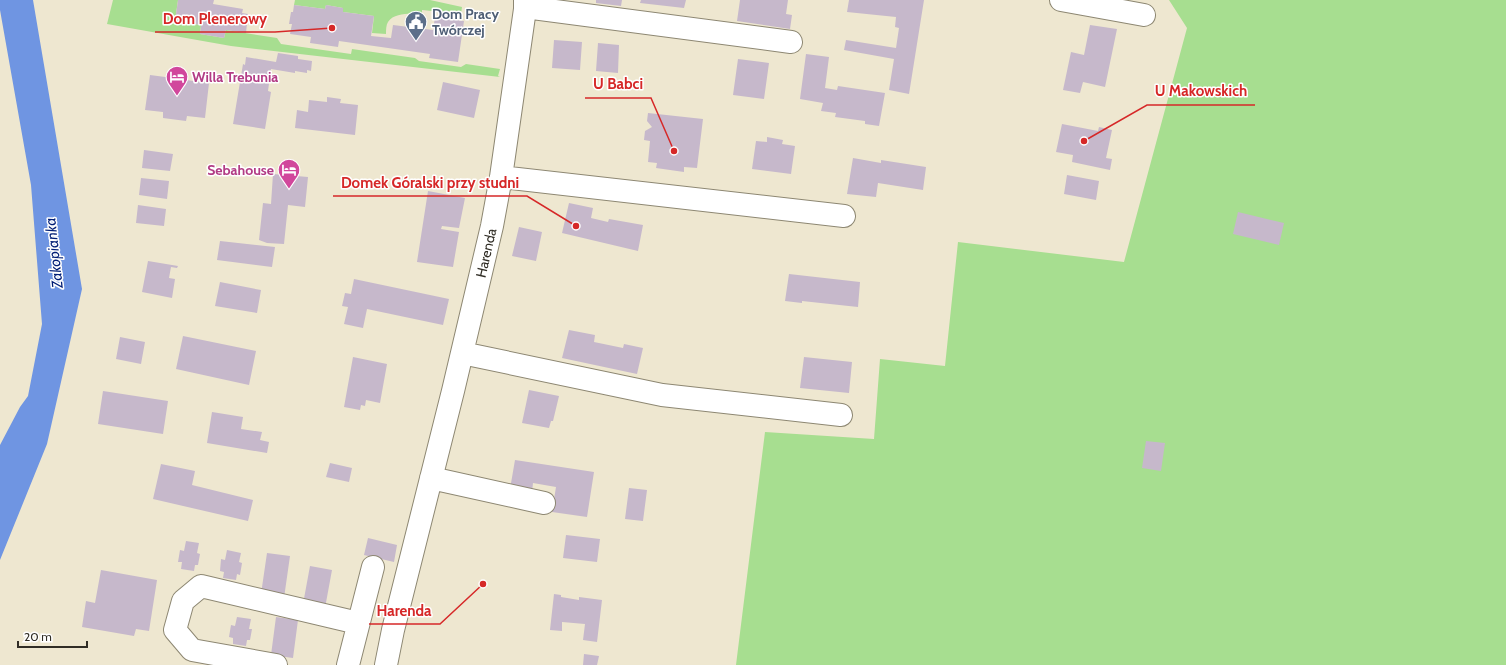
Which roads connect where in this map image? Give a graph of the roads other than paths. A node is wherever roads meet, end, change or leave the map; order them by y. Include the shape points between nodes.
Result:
1 (1061, 0) edge
2 (525, 3) edge
3 (1144, 15) dead end
4 (791, 42) dead end
5 (501, 178) junction
6 (844, 216) dead end
7 (462, 353) junction
8 (841, 415) dead end
9 (431, 478) junction
10 (544, 503) dead end
11 (373, 567) dead end
12 (358, 623) junction
13 (276, 665) edge
14 (348, 665) edge
15 (386, 665) edge

1 - 3 street
2 - 4 street
2 - 5 street, Harenda
5 - 6 street
5 - 7 street, Harenda
7 - 8 street via 662,395
7 - 9 street, Harenda
9 - 10 street
9 - 15 street, Harenda
11 - 12 street
12 - 13 street via 201,586 183,601 175,630 192,650
12 - 14 street

